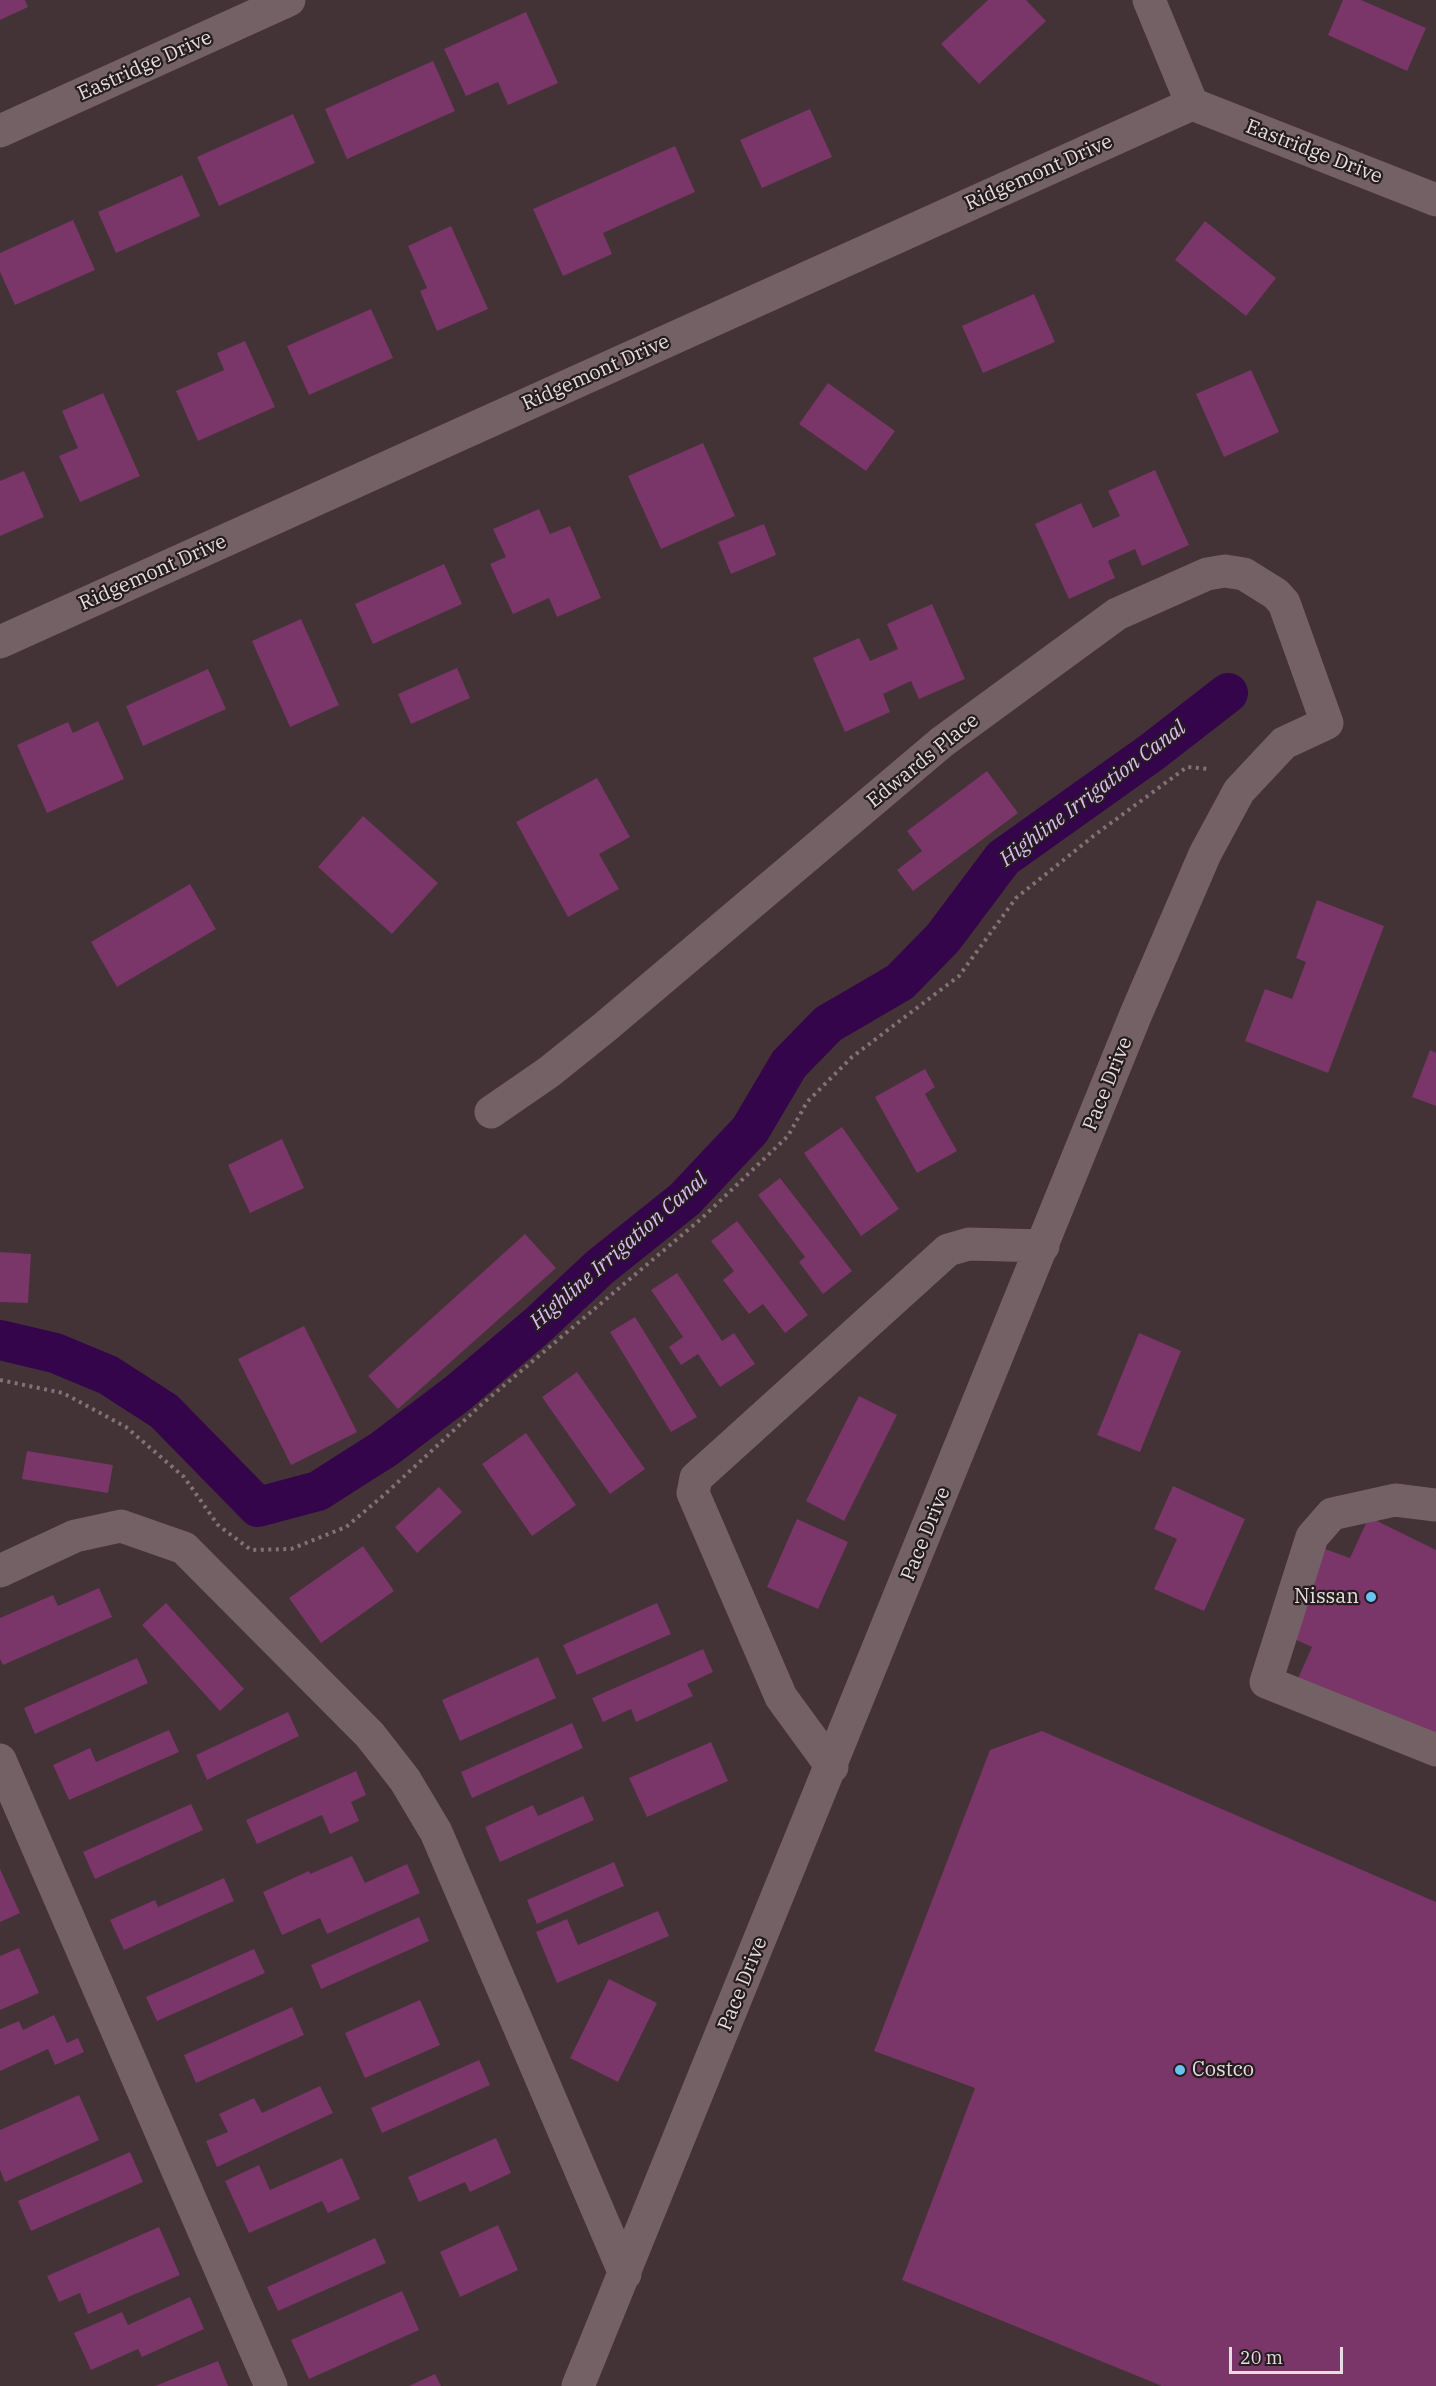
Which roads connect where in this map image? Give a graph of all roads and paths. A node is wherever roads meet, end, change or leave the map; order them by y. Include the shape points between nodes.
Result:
1 (1149, 0) edge
2 (286, 1) edge
3 (1192, 104) junction
4 (0, 131) edge
5 (1436, 200) edge
6 (0, 642) edge
7 (1327, 723) joint
8 (1257, 772) junction
9 (491, 1112) dead end
10 (1042, 1246) junction
11 (0, 1380) edge
12 (1436, 1505) edge
13 (0, 1571) edge
14 (1436, 1750) edge
15 (0, 1760) edge
16 (832, 1767) junction
17 (625, 2274) junction
18 (271, 2386) edge
19 (578, 2386) edge

1 - 3 street
2 - 4 street, Eastridge Drive
3 - 5 street, Eastridge Drive
3 - 6 street, Ridgemont Drive
7 - 8 street, Pace Drive via 1284,743
7 - 9 street, Edwards Place via 1284,603 1244,574 1207,574 1117,614 942,742 605,1027
8 - 10 street, Pace Drive via 1239,791 1205,854
8 - 11 path via 1187,767 1016,898 959,976 852,1057 807,1102 788,1136 702,1218 482,1404 346,1527 291,1549 251,1550 218,1525 184,1477 126,1427 63,1393
10 - 16 street, Pace Drive
10 - 16 street via 969,1244 948,1250 696,1478 693,1492 781,1697
12 - 14 street via 1395,1500 1332,1514 1312,1537 1266,1682
13 - 17 street via 75,1536 121,1526 184,1548 370,1735 405,1780 436,1832
15 - 18 street
16 - 17 street, Pace Drive
17 - 19 street, Pace Drive

